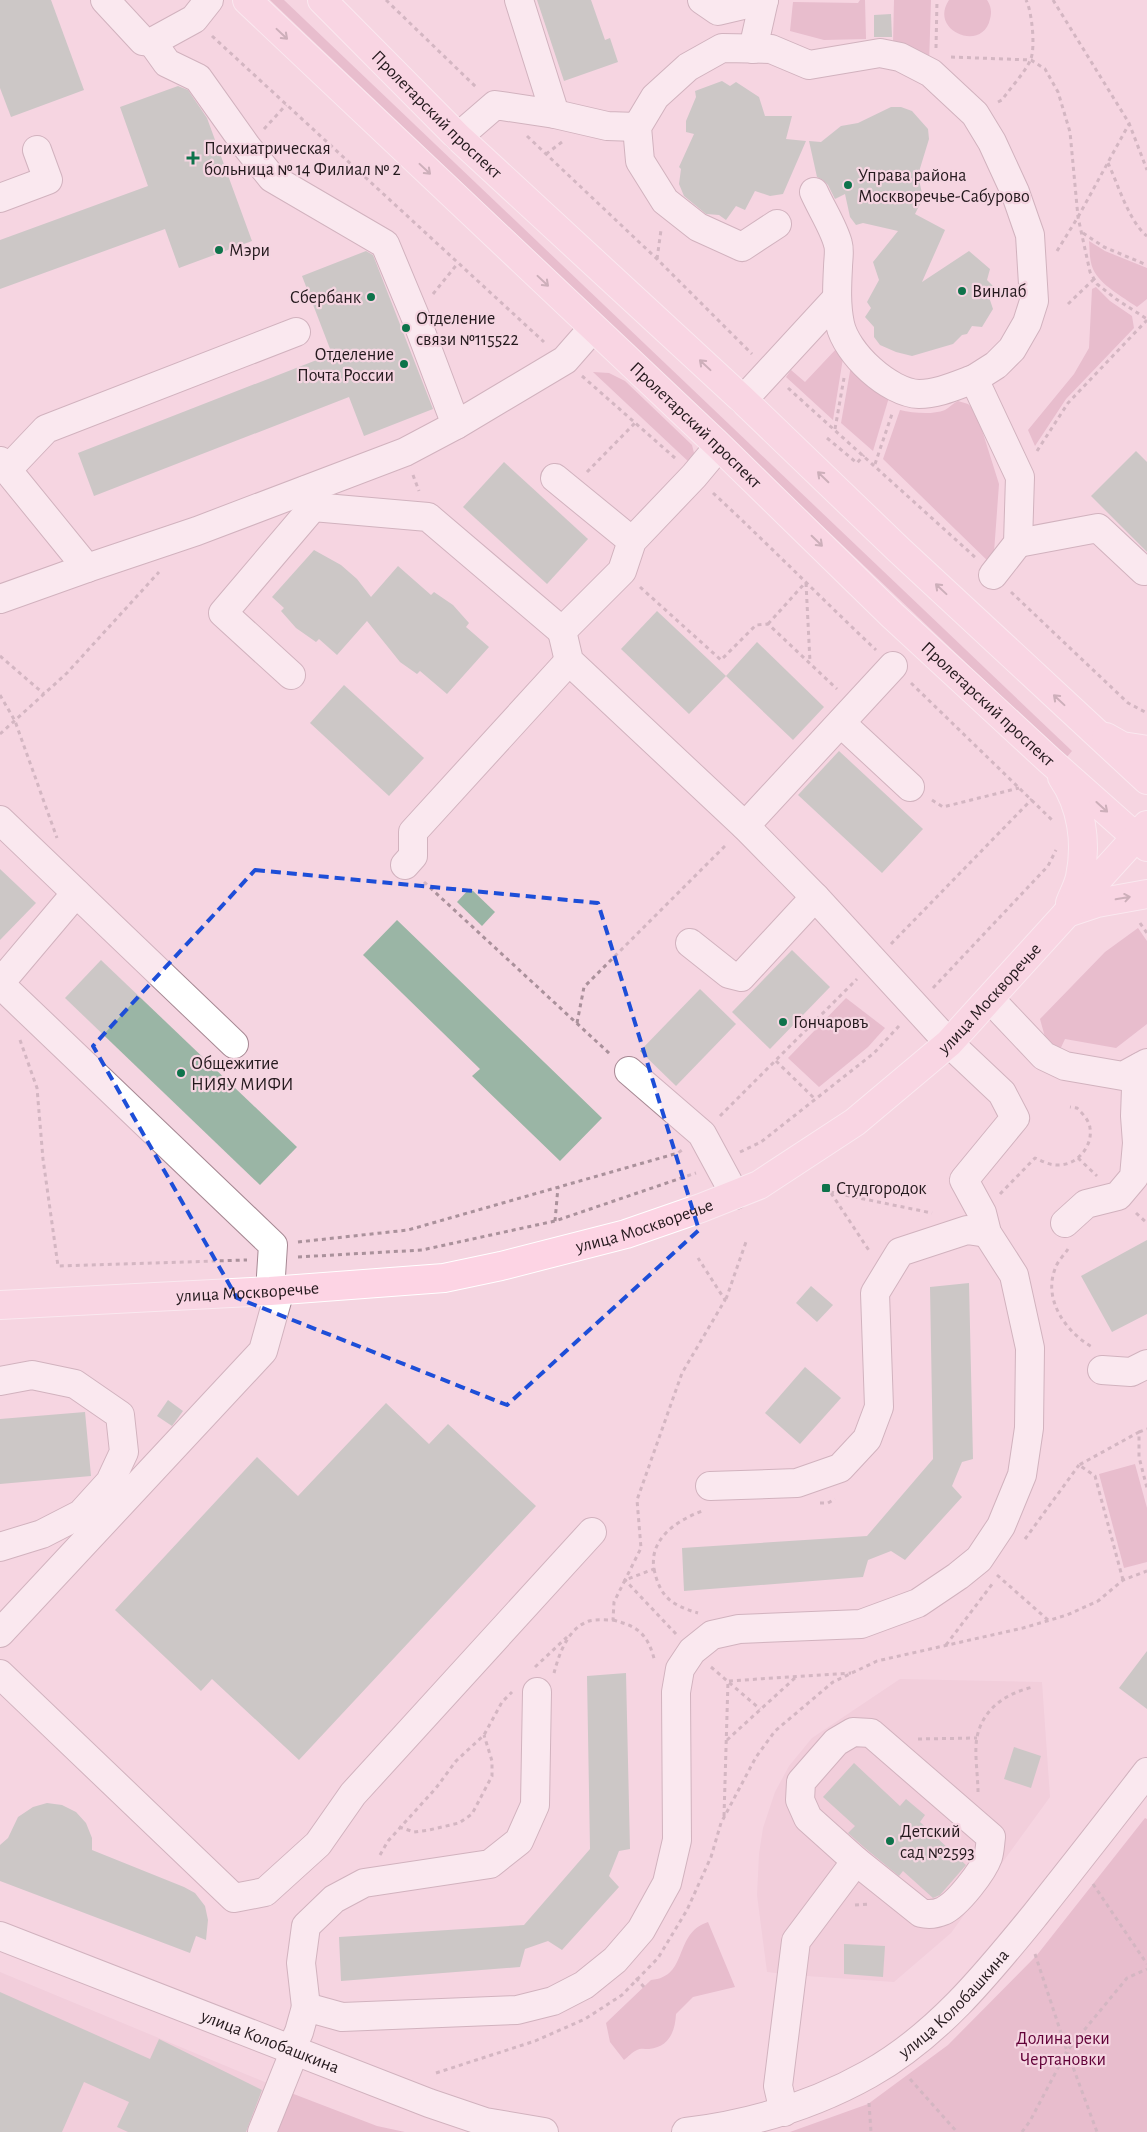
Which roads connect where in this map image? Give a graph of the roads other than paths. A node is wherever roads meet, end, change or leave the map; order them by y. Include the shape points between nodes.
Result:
1 (105, 0) edge
2 (247, 0) edge
3 (322, 0) edge
4 (519, 0) edge
5 (702, 0) edge
6 (764, 0) edge
7 (201, 9) edge
8 (152, 42) junction
9 (753, 49) junction
10 (555, 114) junction
11 (637, 127) junction
12 (458, 137) junction
13 (37, 150) dead end
14 (814, 192) dead end
15 (0, 198) edge
16 (777, 224) dead end
17 (837, 298) junction
18 (593, 328) junction
19 (296, 332) dead end
20 (974, 379) junction
21 (743, 400) junction
22 (456, 425) junction
23 (719, 446) junction
24 (4, 465) edge
25 (562, 483) road end
26 (310, 498) junction
27 (632, 541) junction
28 (1018, 543) junction
29 (87, 568) junction
30 (1144, 571) dead end
31 (993, 575) road end
32 (0, 599) edge
33 (562, 631) junction
34 (569, 661) junction
35 (893, 666) road end
36 (291, 674) dead end
37 (848, 714) junction
38 (1084, 723) junction
39 (1147, 750) edge
40 (1049, 760) junction
41 (1147, 780) edge
42 (910, 787) road end
43 (0, 820) edge
44 (745, 826) junction
45 (1143, 836) edge
46 (405, 865) road end
47 (76, 893) junction
48 (1147, 894) edge
49 (815, 897) junction
50 (1066, 914) junction
51 (690, 943) dead end
52 (0, 984) edge
53 (990, 999) junction
54 (949, 1042) junction
55 (234, 1044) dead end
56 (1143, 1065) edge
57 (629, 1071) road end
58 (735, 1195) junction
59 (987, 1234) junction
60 (1068, 1234) road end
61 (275, 1291) junction
62 (0, 1306) edge
63 (1147, 1364) edge
64 (1102, 1370) dead end
65 (0, 1381) edge
66 (711, 1498) road end
67 (592, 1532) dead end
68 (0, 1547) edge
69 (0, 1634) edge
70 (0, 1674) edge
71 (535, 1681) road end
72 (1147, 1772) edge
73 (856, 1861) junction
74 (0, 1936) edge
75 (306, 2007) junction
76 (293, 2049) junction
77 (784, 2112) junction
78 (262, 2132) edge
79 (544, 2132) edge
80 (686, 2132) edge

1 - 8 street via 143,41
2 -> 18 main road, Пролетарский проспект
3 - 12 main road, Пролетарский проспект
4 - 10 street
5 - 6 street via 718,11
6 - 9 street
7 - 8 street
8 - 22 street via 167,63 198,78 272,178 384,244
9 - 11 street via 722,48 688,67 655,97
9 - 20 street via 771,49 809,65 880,53 933,65 975,114 1015,192 1030,235 1034,301 1027,323 1007,354
10 - 11 street via 607,126
10 - 12 street via 494,105
11 - 16 street via 640,161 666,201 698,227 742,247
21 -> 12 main road, Пролетарский проспект
13 - 15 street via 48,180
14 - 17 street via 838,245
17 - 20 street via 840,326 850,347 873,371 901,389 919,394 947,389
17 - 21 street
18 - 22 street via 564,360
18 - 23 main road, Пролетарский проспект
19 - 24 street via 46,429
20 - 28 street via 1020,477
38 -> 21 main road, Пролетарский проспект
22 - 26 street
23 - 27 street
23 -> 40 main road, Пролетарский проспект via 892,615
24 - 29 street
25 - 27 street
26 - 29 street via 196,531
26 - 33 street via 428,517
26 - 36 street via 223,613
27 - 33 street via 622,571
28 - 30 street via 1098,528
28 - 31 street
29 - 32 street
33 - 34 street
34 - 44 street
34 - 46 street via 413,832 413,856
35 - 37 street
37 - 42 street
37 - 44 street
38 - 39 main road via 1122,746
38 - 41 main road, Пролетарский проспект
40 -> 45 main road, Пролетарский проспект
40 - 50 main road via 1071,790 1082,824 1080,878
43 - 47 street
44 - 49 street
45 - 50 main road, улица Москворечье
47 - 52 street
47 - 55 street
50 -> 48 main road via 1097,903
49 - 51 street via 741,977 729,974
49 - 54 street
50 - 53 main road, улица Москворечье
52 - 61 street via 273,1252
53 - 54 main road, улица Москворечье
53 - 56 street via 1044,1056 1065,1066 1122,1076
54 - 58 main road, улица Москворечье via 855,1122 759,1185
54 - 59 street via 1002,1093 1015,1118 964,1180 982,1213
56 - 60 street via 1136,1088 1134,1177 1118,1196 1086,1204
57 - 58 street via 702,1134
58 - 61 main road, улица Москворечье via 642,1230 492,1268 428,1280
59 - 66 street via 967,1230 900,1252 875,1293 879,1407 867,1439 840,1468 797,1483
59 - 75 street via 1014,1275 1030,1348 1029,1428 1022,1475 1001,1526 979,1559 918,1603 862,1624 739,1629 712,1635 692,1651 680,1669 676,1692 677,1840 667,1883 641,1930 615,1960 584,1985 553,2001 517,2010 342,2017
61 - 62 main road, улица Москворечье
61 - 69 street via 263,1351
63 - 64 street via 1131,1372
65 - 68 street via 32,1375 75,1384 120,1415 124,1452 110,1482 81,1514 42,1534
67 - 70 street via 353,1794 318,1844 265,1892 234,1898
71 - 75 street via 535,1805 519,1840 490,1864 364,1883 334,1899 306,1926 301,1963
72 - 77 street, улица Колобашкина via 1002,1956 963,1999 921,2037 871,2073
73 - 73 street via 808,1818 800,1800 800,1782 836,1742 853,1732 870,1732 991,1837 984,1868 945,1910 930,1915 921,1913
73 - 77 street via 796,1941 778,2086
74 - 76 street, улица Колобашкина
75 - 76 street
76 - 78 street
76 - 79 street, улица Колобашкина via 476,2119
77 - 80 street, улица Колобашкина via 726,2127

